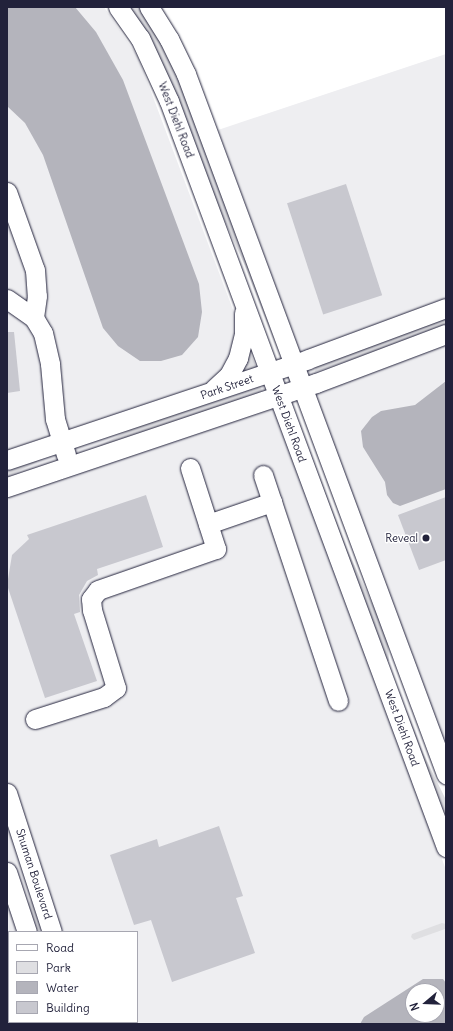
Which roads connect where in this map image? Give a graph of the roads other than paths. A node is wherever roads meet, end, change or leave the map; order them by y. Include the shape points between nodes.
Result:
1 (118, 7) edge
2 (149, 7) edge
3 (7, 192) edge
4 (7, 299) edge
5 (244, 304) junction
6 (446, 308) edge
7 (22, 314) edge
8 (446, 334) edge
9 (293, 364) junction
10 (270, 372) junction
11 (302, 388) junction
12 (210, 393) junction
13 (278, 395) junction
14 (62, 443) junction
15 (7, 460) edge
16 (70, 466) junction
17 (190, 468) dead end
18 (263, 475) dead end
19 (7, 487) edge
20 (272, 502) junction
21 (208, 524) junction
22 (409, 677) junction
23 (386, 686) junction
24 (338, 701) dead end
25 (35, 719) dead end
26 (446, 774) edge
27 (7, 793) edge
28 (446, 847) edge
29 (7, 872) edge
30 (27, 931) edge
31 (52, 931) edge

1 - 5 street, West Diehl Road via 140,38 157,70
2 - 9 street via 169,39 186,74
3 - 7 street via 35,270 37,296
4 - 7 street
5 - 10 street, West Diehl Road
5 - 12 street via 244,334 238,358 229,374
6 - 9 street, Park Street
7 - 14 street via 43,333 50,364 55,419
8 - 11 street
9 - 10 street, Park Street
9 - 11 street
10 - 12 street, Park Street
10 - 13 street, West Diehl Road
11 - 13 street
11 - 22 street
12 - 14 street, Park Street
13 - 16 street
13 - 23 street, West Diehl Road
14 - 15 street, Park Street
14 - 16 street
16 - 19 street
17 - 21 street
18 - 20 street
20 - 21 street
20 - 24 street
21 - 25 street via 216,549 98,590 91,599 116,688 104,697
22 - 23 street
22 - 26 street
23 - 28 street, West Diehl Road
27 - 31 street, Shuman Boulevard
29 - 30 street

